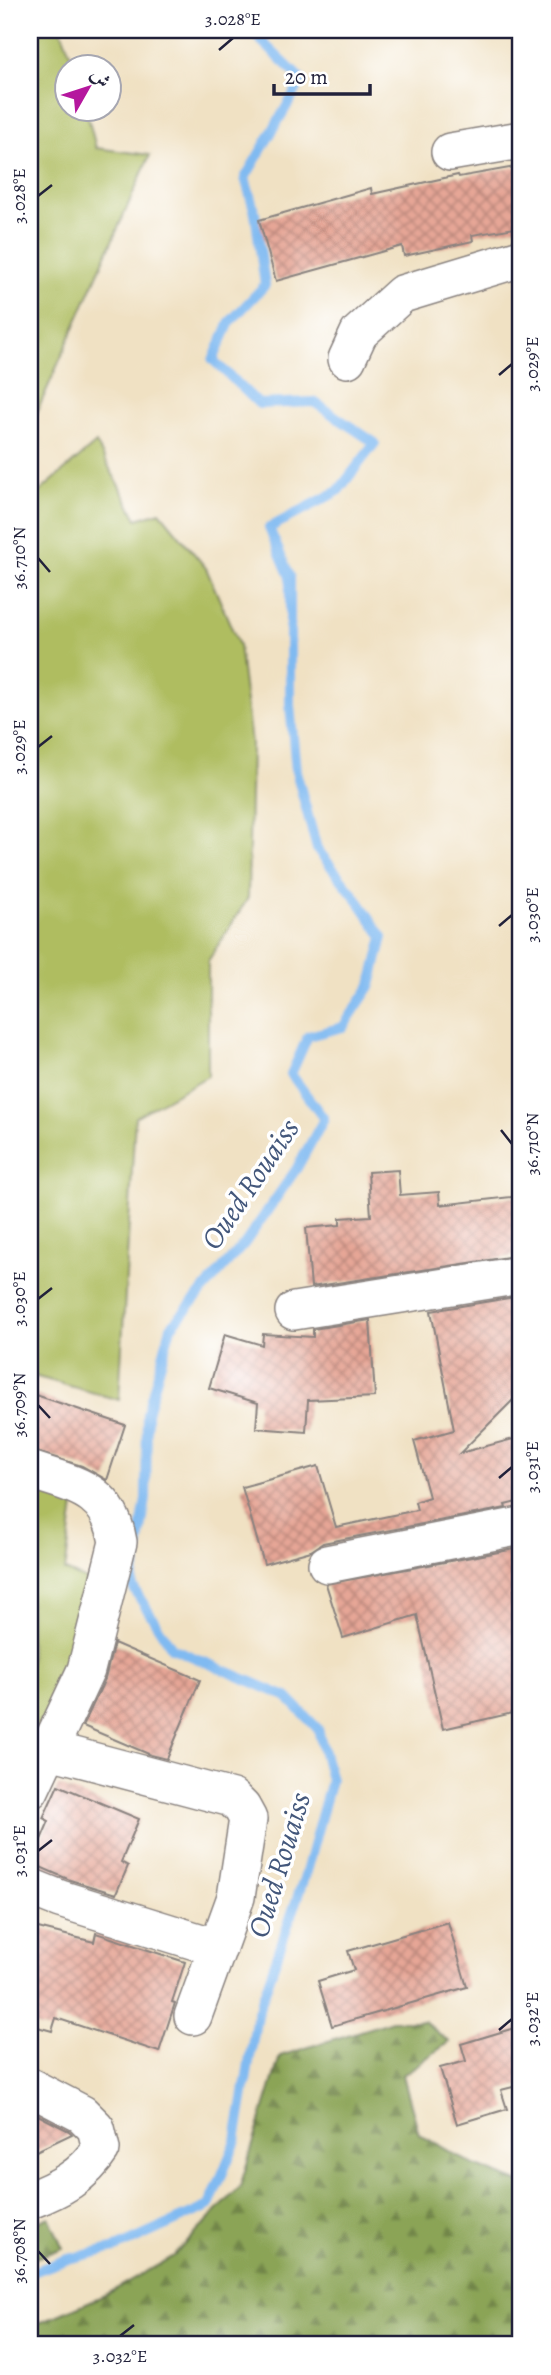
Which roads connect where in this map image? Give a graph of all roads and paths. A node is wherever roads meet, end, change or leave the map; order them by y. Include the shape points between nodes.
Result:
1 (521, 140) edge
2 (450, 152) dead end
3 (521, 258) edge
4 (347, 359) dead end
5 (521, 1275) edge
6 (294, 1311) dead end
7 (30, 1470) edge
8 (521, 1526) edge
9 (327, 1564) dead end
10 (50, 1750) junction
11 (30, 1790) edge
12 (30, 1887) edge
13 (218, 1948) junction
14 (193, 2016) dead end
15 (30, 2087) edge
16 (30, 2200) edge

1 - 2 street
3 - 4 street via 402,295 359,333
5 - 6 street
7 - 10 street via 89,1490 104,1505 118,1542 86,1670
8 - 9 street
10 - 11 street
10 - 13 street via 232,1798 242,1808 248,1819 236,1897
12 - 13 street
13 - 14 street
15 - 16 street via 82,2114 96,2128 101,2149 91,2165 58,2189

